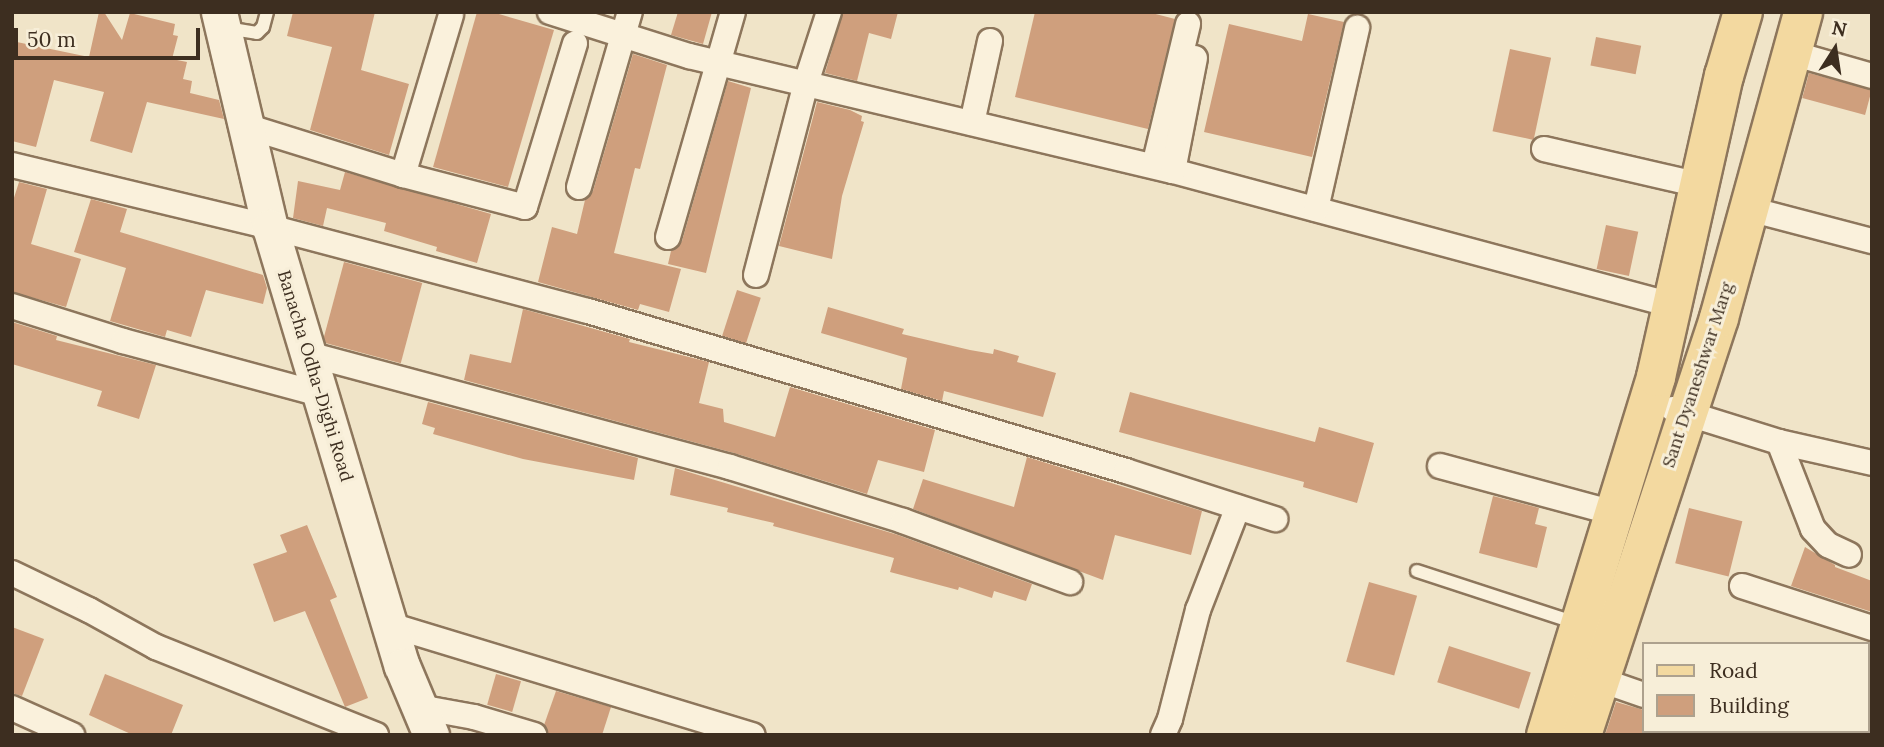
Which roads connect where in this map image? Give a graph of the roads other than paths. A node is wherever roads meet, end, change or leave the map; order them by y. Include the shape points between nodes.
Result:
1 (267, 12) edge
2 (550, 12) edge
3 (733, 12) edge
4 (829, 12) edge
5 (1742, 12) edge
6 (1803, 12) edge
7 (451, 15) dead end
8 (215, 17) edge
9 (627, 24) edge
10 (1195, 26) dead end
11 (1357, 28) dead end
12 (989, 41) dead end
13 (575, 43) dead end
14 (1792, 52) junction
15 (719, 63) junction
16 (1872, 76) edge
17 (806, 83) junction
18 (972, 123) junction
19 (246, 126) junction
20 (1544, 149) dead end
21 (12, 165) edge
22 (1163, 169) junction
23 (403, 174) junction
24 (1700, 185) junction
25 (579, 187) dead end
26 (1316, 209) junction
27 (1749, 209) junction
28 (270, 228) junction
29 (668, 237) dead end
30 (1872, 242) edge
31 (756, 275) dead end
32 (1672, 305) junction
33 (12, 306) edge
34 (308, 354) junction
35 (320, 394) junction
36 (1649, 400) junction
37 (1685, 414) junction
38 (1779, 442) junction
39 (1872, 463) edge
40 (1440, 466) dead end
41 (1238, 507) junction
42 (1614, 513) junction
43 (1275, 519) dead end
44 (1849, 555) dead end
45 (1417, 571) dead end
46 (12, 573) edge
47 (1070, 582) dead end
48 (1742, 586) dead end
49 (1580, 624) junction
50 (390, 625) junction
51 (1872, 628) edge
52 (1583, 673) junction
53 (1643, 695) edge
54 (12, 708) edge
55 (425, 721) edge
56 (72, 735) edge
57 (376, 735) edge
58 (534, 735) edge
59 (753, 735) edge
60 (1163, 735) edge
61 (1546, 735) edge
62 (1582, 735) edge

1 - 8 lane via 257,33
2 - 9 street
3 - 15 street
4 - 17 street
5 - 24 main road, Sant Dyaneshwar Marg
6 - 14 main road, Sant Dyaneshwar Marg
7 - 23 street
8 - 19 street, Banacha Odha-Dighi Road
9 - 15 street
9 - 25 street
10 - 22 street
11 - 26 street
12 - 18 street
13 - 23 street via 525,208
14 - 16 street
14 - 27 main road, Sant Dyaneshwar Marg
15 - 17 street
15 - 29 street
17 - 18 street
17 - 31 street
18 - 22 street
19 - 23 street
19 - 28 street, Banacha Odha-Dighi Road
20 - 24 street
21 - 28 street
22 - 26 street
24 - 32 main road, Sant Dyaneshwar Marg
26 - 32 street
27 - 30 street
27 - 37 main road, Sant Dyaneshwar Marg via 1719,318
28 - 34 street, Banacha Odha-Dighi Road
28 - 41 street via 765,362
32 - 36 main road, Sant Dyaneshwar Marg
33 - 35 street
34 - 35 street, Banacha Odha-Dighi Road
34 - 47 street via 730,467 903,521
35 - 50 street, Banacha Odha-Dighi Road
36 - 37 street
36 - 42 main road, Sant Dyaneshwar Marg
37 - 38 street
37 - 52 main road, Sant Dyaneshwar Marg
38 - 39 street
38 - 44 street via 1813,529 1828,545
40 - 42 street
41 - 43 street
41 - 60 street via 1198,611
42 - 49 main road, Sant Dyaneshwar Marg
45 - 49 lane
46 - 57 street via 156,647
48 - 51 street
49 - 52 main road, Sant Dyaneshwar Marg
50 - 55 street, Banacha Odha-Dighi Road
50 - 59 street
52 - 53 street
52 - 61 main road, Sant Dyaneshwar Marg
52 - 62 main road, Sant Dyaneshwar Marg
54 - 56 street
55 - 58 street via 474,717

